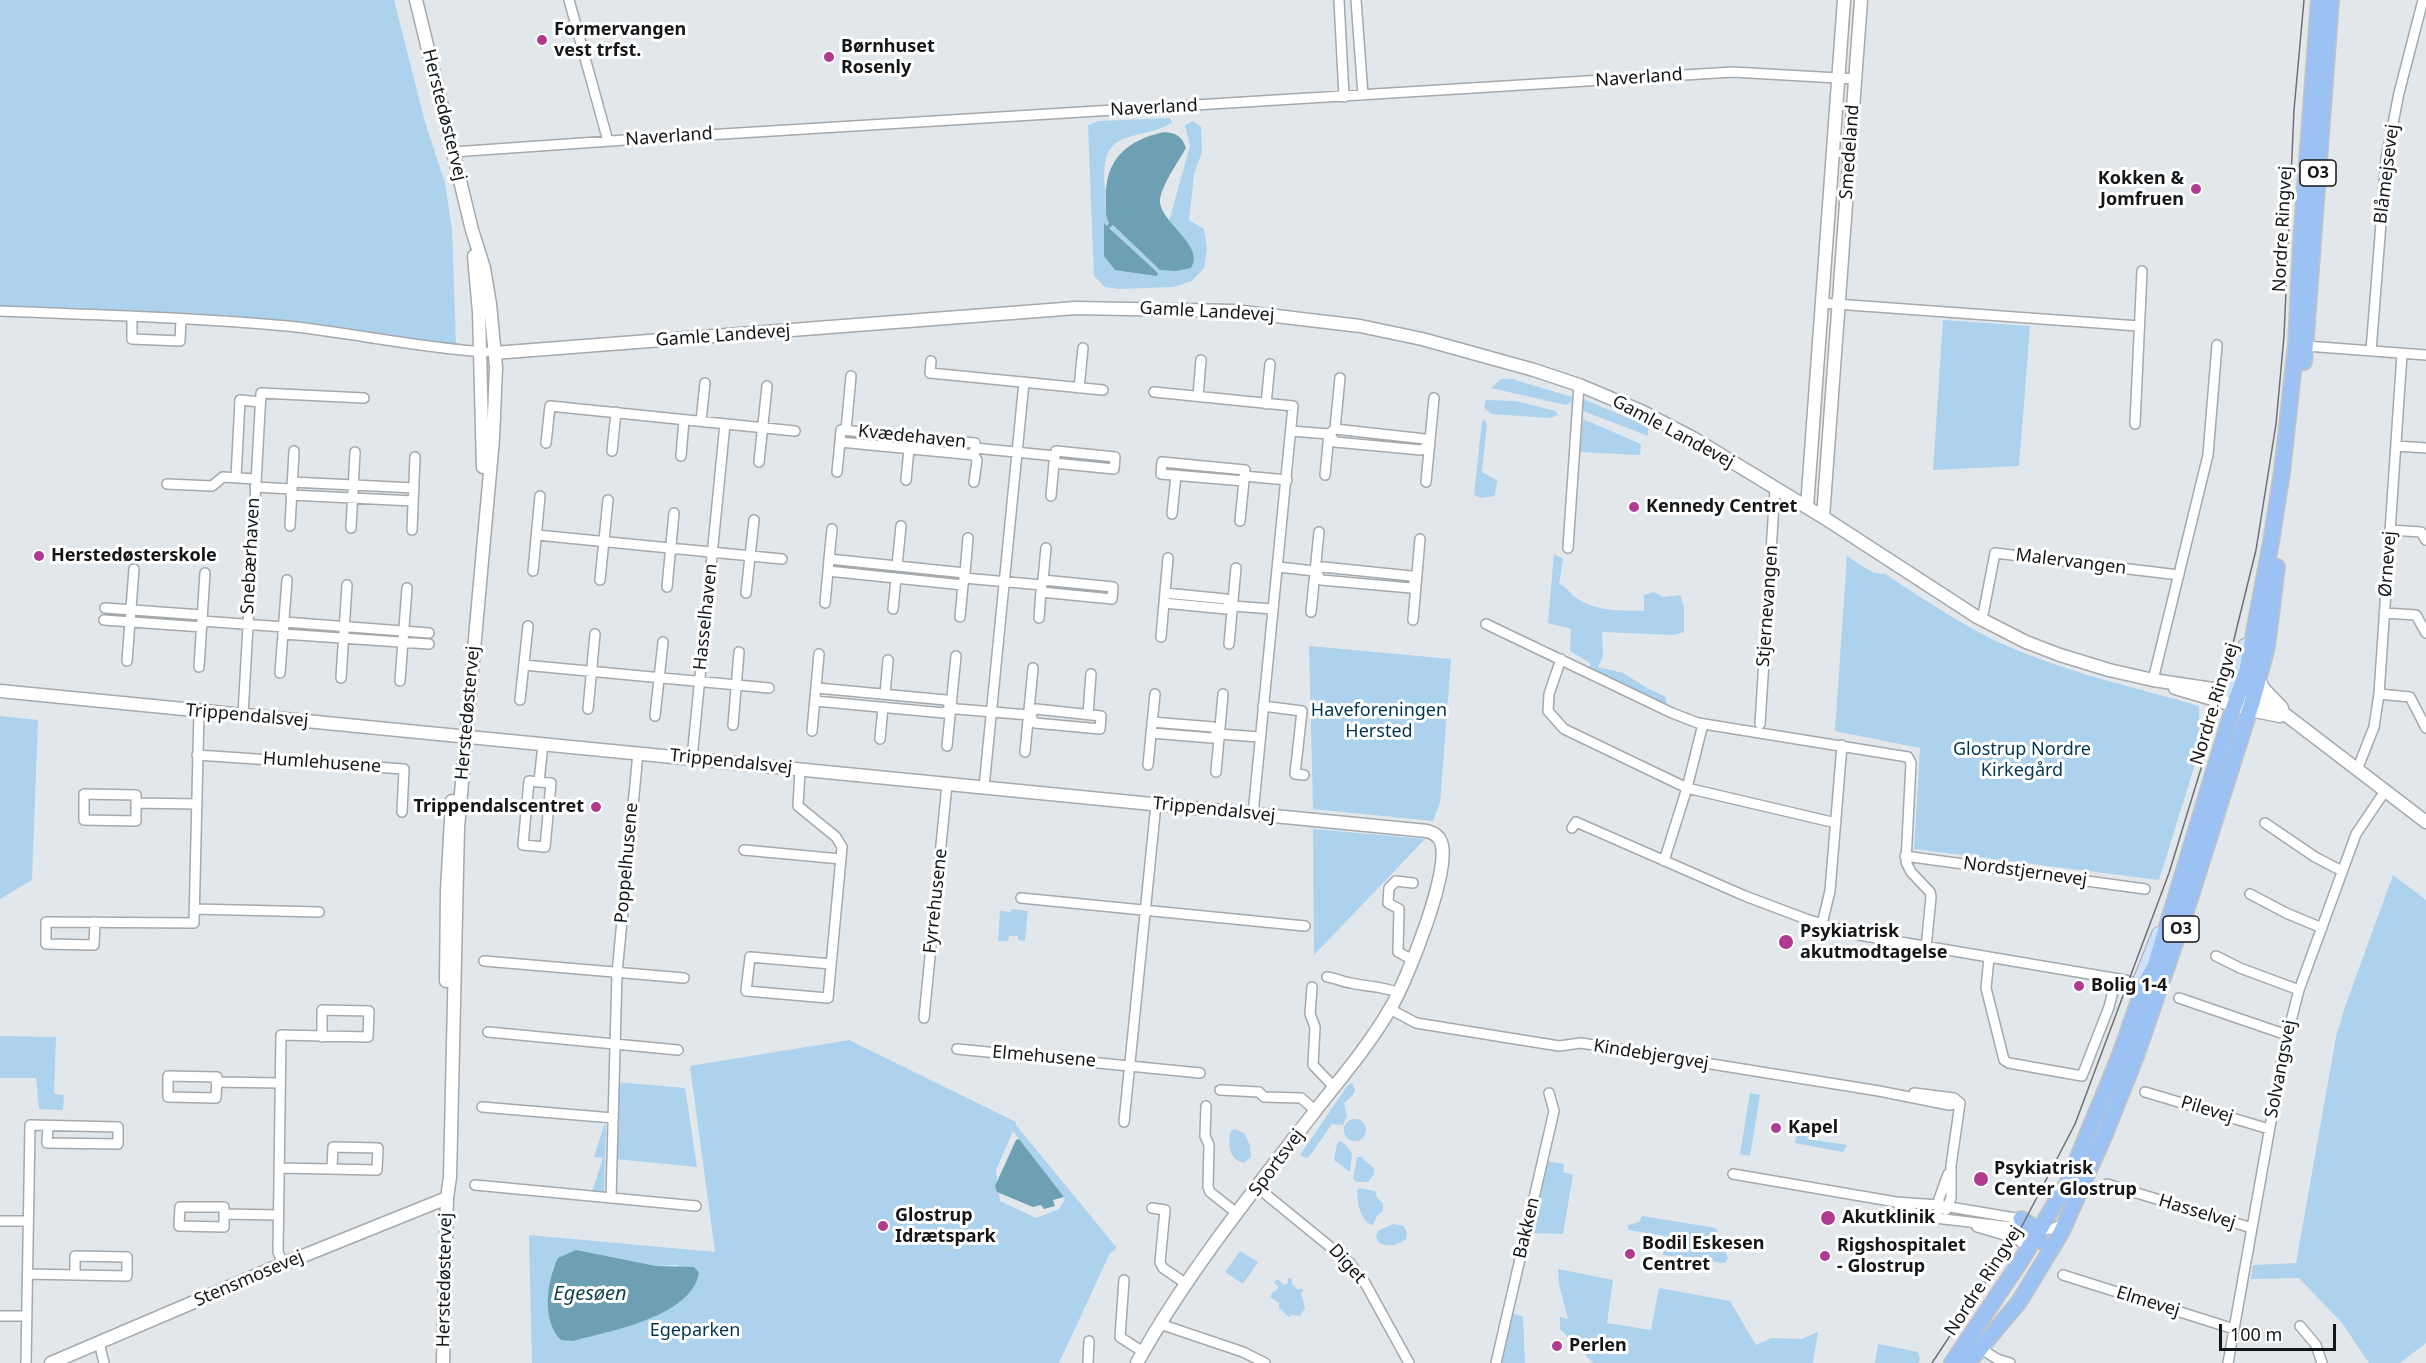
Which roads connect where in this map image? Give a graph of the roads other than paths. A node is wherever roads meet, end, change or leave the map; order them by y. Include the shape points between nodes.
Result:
1 (416, 0) edge
2 (570, 0) edge
3 (1339, 0) edge
4 (1356, 0) edge
5 (1844, 0) edge
6 (1861, 0) edge
7 (2319, 0) edge
8 (2331, 0) edge
9 (2423, 0) edge
10 (1838, 78) junction
11 (1855, 79) junction
12 (1363, 95) junction
13 (1344, 97) junction
14 (608, 141) junction
15 (453, 152) junction
16 (472, 230) junction
17 (2142, 271) dead end
18 (1822, 303) junction
19 (1839, 304) junction
20 (0, 312) edge
21 (132, 317) junction
22 (181, 319) junction
23 (2139, 326) junction
24 (2217, 345) dead end
25 (2306, 346) junction
26 (1083, 348) dead end
27 (2371, 351) junction
28 (480, 352) junction
29 (494, 353) junction
30 (2402, 354) junction
31 (2426, 356) edge
32 (1201, 360) dead end
33 (931, 362) dead end
34 (1270, 364) dead end
35 (851, 376) dead end
36 (1340, 378) dead end
37 (1024, 382) junction
38 (705, 383) dead end
39 (1579, 385) junction
40 (767, 386) dead end
41 (1079, 388) junction
42 (1103, 390) dead end
43 (1154, 392) dead end
44 (1198, 396) junction
45 (364, 398) dead end
46 (1434, 398) dead end
47 (260, 402) junction
48 (1266, 404) junction
49 (616, 412) junction
50 (684, 420) junction
51 (701, 421) junction
52 (725, 424) junction
53 (2135, 424) dead end
54 (763, 428) junction
55 (846, 430) junction
56 (795, 431) dead end
57 (1291, 431) junction
58 (1332, 432) junction
59 (840, 442) junction
60 (546, 444) dead end
61 (1430, 445) junction
62 (2396, 446) junction
63 (2426, 448) edge
64 (909, 449) junction
65 (294, 451) dead end
66 (612, 451) dead end
67 (974, 452) junction
68 (1018, 452) junction
69 (355, 453) dead end
70 (681, 456) dead end
71 (416, 457) dead end
72 (1055, 459) junction
73 (759, 462) dead end
74 (837, 472) dead end
75 (1176, 475) junction
76 (1325, 475) dead end
77 (236, 478) junction
78 (1244, 478) junction
79 (906, 480) dead end
80 (1287, 480) junction
81 (974, 482) dead end
82 (1426, 482) dead end
83 (255, 483) junction
84 (167, 484) dead end
85 (354, 485) junction
86 (292, 488) junction
87 (414, 488) junction
88 (1775, 489) junction
89 (540, 496) dead end
90 (1052, 496) dead end
91 (353, 498) junction
92 (608, 500) dead end
93 (413, 501) junction
94 (1807, 507) junction
95 (674, 513) dead end
96 (1172, 514) dead end
97 (1823, 517) junction
98 (754, 520) dead end
99 (1240, 521) dead end
100 (290, 526) dead end
101 (901, 526) dead end
102 (351, 528) dead end
103 (832, 529) dead end
104 (412, 530) dead end
105 (2390, 530) junction
106 (1319, 532) dead end
107 (537, 535) junction
108 (968, 538) dead end
109 (1420, 539) dead end
110 (2426, 540) edge
111 (604, 542) junction
112 (671, 548) junction
113 (1046, 548) dead end
114 (1568, 548) dead end
115 (713, 552) junction
116 (750, 556) junction
117 (1168, 558) dead end
118 (782, 559) dead end
119 (829, 559) junction
120 (897, 566) junction
121 (1278, 567) junction
122 (1236, 568) dead end
123 (134, 569) dead end
124 (533, 571) dead end
125 (828, 571) junction
126 (1315, 571) junction
127 (205, 573) dead end
128 (2179, 575) junction
129 (896, 578) junction
130 (964, 578) junction
131 (287, 580) dead end
132 (600, 580) dead end
133 (1004, 582) junction
134 (1416, 582) junction
135 (347, 585) dead end
136 (1042, 586) junction
137 (667, 587) dead end
138 (407, 588) dead end
139 (746, 593) dead end
140 (1164, 598) junction
141 (825, 603) dead end
142 (2261, 603) junction
143 (1232, 606) junction
144 (105, 608) dead end
145 (893, 609) dead end
146 (1273, 609) junction
147 (131, 610) junction
148 (1311, 612) dead end
149 (2385, 613) junction
150 (960, 617) dead end
151 (1039, 618) dead end
152 (104, 620) dead end
153 (1413, 620) dead end
154 (1982, 620) junction
155 (202, 621) junction
156 (130, 622) junction
157 (248, 624) junction
158 (1486, 624) dead end
159 (528, 626) dead end
160 (344, 627) junction
161 (283, 628) junction
162 (404, 631) junction
163 (429, 633) dead end
164 (2426, 633) edge
165 (595, 634) dead end
166 (1161, 637) dead end
167 (343, 638) junction
168 (663, 642) dead end
169 (403, 643) junction
170 (1229, 644) dead end
171 (429, 645) dead end
172 (740, 652) dead end
173 (819, 654) dead end
174 (956, 657) dead end
175 (1561, 659) junction
176 (888, 660) dead end
177 (127, 661) dead end
178 (524, 665) junction
179 (199, 667) dead end
180 (1033, 669) dead end
181 (591, 671) junction
182 (280, 673) dead end
183 (1091, 674) dead end
184 (340, 678) dead end
185 (658, 678) junction
186 (2259, 679) junction
187 (2153, 680) junction
188 (400, 681) dead end
189 (700, 682) junction
190 (736, 686) junction
191 (817, 687) junction
192 (769, 688) dead end
193 (2219, 690) junction
194 (0, 691) edge
195 (885, 694) junction
196 (1155, 694) dead end
197 (1223, 694) dead end
198 (2379, 694) junction
199 (520, 700) dead end
200 (815, 700) junction
201 (2243, 703) junction
202 (1263, 706) junction
203 (882, 707) junction
204 (951, 708) junction
205 (588, 709) dead end
206 (992, 712) junction
207 (1088, 714) junction
208 (199, 715) junction
209 (243, 715) junction
210 (1029, 715) junction
211 (655, 716) dead end
212 (2293, 720) junction
213 (1152, 722) junction
214 (1703, 724) junction
215 (1760, 724) dead end
216 (733, 725) dead end
217 (2426, 728) edge
218 (812, 731) dead end
219 (1151, 733) junction
220 (1219, 734) junction
221 (461, 736) junction
222 (1259, 737) junction
223 (880, 739) dead end
224 (1842, 745) junction
225 (947, 746) dead end
226 (543, 749) junction
227 (1025, 752) dead end
228 (197, 755) junction
229 (637, 757) junction
230 (692, 758) junction
231 (1148, 765) dead end
232 (2357, 770) junction
233 (1216, 772) dead end
234 (800, 774) junction
235 (1304, 775) dead end
236 (540, 778) junction
237 (984, 787) junction
238 (947, 788) junction
239 (1687, 788) junction
240 (2385, 791) junction
241 (136, 803) junction
242 (196, 804) junction
243 (1155, 810) junction
244 (402, 812) dead end
245 (1253, 814) junction
246 (2426, 822) edge
247 (2265, 823) dead end
248 (1836, 824) junction
249 (1572, 828) dead end
250 (744, 850) dead end
251 (1905, 856) junction
252 (1442, 857) joint
253 (841, 859) junction
254 (1664, 861) junction
255 (2342, 872) junction
256 (1413, 883) dead end
257 (2145, 889) dead end
258 (2250, 894) dead end
259 (1022, 898) dead end
260 (195, 909) junction
261 (1146, 911) junction
262 (319, 912) dead end
263 (95, 922) junction
264 (1822, 924) junction
265 (1305, 926) dead end
266 (2322, 928) junction
267 (1926, 948) junction
268 (2216, 956) dead end
269 (1989, 958) junction
270 (1413, 960) junction
271 (484, 961) dead end
272 (831, 964) junction
273 (617, 973) junction
274 (1327, 977) dead end
275 (684, 978) dead end
276 (2116, 979) junction
277 (2141, 985) junction
278 (1312, 987) dead end
279 (2299, 990) junction
280 (2160, 991) junction
281 (1399, 993) junction
282 (2179, 998) dead end
283 (1390, 1009) junction
284 (924, 1018) dead end
285 (488, 1032) dead end
286 (2287, 1035) junction
287 (322, 1037) junction
288 (616, 1043) junction
289 (957, 1049) dead end
290 (678, 1050) dead end
291 (2136, 1056) junction
292 (1130, 1065) junction
293 (1200, 1073) dead end
294 (216, 1082) junction
295 (280, 1083) junction
296 (1334, 1087) junction
297 (1221, 1090) dead end
298 (2145, 1092) dead end
299 (1549, 1093) dead end
300 (1206, 1106) dead end
301 (482, 1107) dead end
302 (1316, 1111) junction
303 (613, 1118) junction
304 (1125, 1122) dead end
305 (48, 1126) junction
306 (2090, 1128) junction
307 (2269, 1129) junction
308 (1951, 1166) junction
309 (279, 1168) junction
310 (332, 1168) junction
311 (1733, 1174) dead end
312 (2108, 1184) dead end
313 (475, 1185) dead end
314 (1258, 1188) junction
315 (447, 1198) junction
316 (611, 1198) junction
317 (1896, 1202) junction
318 (1938, 1205) junction
319 (696, 1206) dead end
320 (1948, 1206) junction
321 (1152, 1208) dead end
322 (224, 1214) junction
323 (1238, 1214) junction
324 (278, 1215) junction
325 (1940, 1218) junction
326 (2021, 1219) junction
327 (2068, 1219) junction
328 (0, 1221) edge
329 (28, 1221) junction
330 (2252, 1228) junction
331 (2038, 1231) junction
332 (2026, 1253) junction
333 (283, 1264) junction
334 (28, 1274) junction
335 (75, 1274) junction
336 (2063, 1275) dead end
337 (1124, 1280) dead end
338 (1185, 1283) junction
339 (0, 1316) edge
340 (27, 1316) junction
341 (1160, 1324) junction
342 (2300, 1326) dead end
343 (2234, 1329) junction
344 (1089, 1341) dead end
345 (99, 1342) junction
346 (1980, 1348) junction
347 (1140, 1358) edge
348 (26, 1363) edge
349 (51, 1363) edge
350 (104, 1363) edge
351 (443, 1363) edge
352 (1088, 1363) edge
353 (1265, 1363) edge
354 (1409, 1363) edge
355 (1496, 1363) edge
356 (1952, 1363) edge
357 (1968, 1363) edge
358 (2010, 1363) edge
359 (2229, 1363) edge
360 (2322, 1363) edge

1 - 15 street, Herstedøstervej
2 - 14 street
3 - 13 street
4 - 12 street
5 - 10 street, Smedeland
6 - 11 street, Smedeland
7 - 142 main road, Nordre Ringvej / O3 via 2290,399
8 - 25 main road, Nordre Ringvej / O3
9 - 27 street, Blåmejsevej via 2386,159
10 - 11 street, Naverland
10 - 12 street, Naverland via 1733,72
10 - 18 street, Smedeland
11 - 19 street, Smedeland
12 - 13 street, Naverland
13 - 14 street, Naverland
14 - 15 street, Naverland
15 - 16 street, Herstedøstervej
16 - 28 street, Herstedøstervej
16 - 29 street, Herstedøstervej via 484,268
17 - 23 street
18 - 19 street
18 - 94 street, Smedeland
19 - 23 street
19 - 97 street, Smedeland
20 - 21 street, Gamle Landevej
21 - 22 street, Gamle Landevej
21 - 22 street via 132,339 180,341
22 - 28 street, Gamle Landevej via 290,327
23 - 53 street
24 - 128 street via 2208,454
25 - 27 street
25 - 186 main road, Nordre Ringvej / O3 via 2267,647
26 - 41 street
27 - 30 street
28 - 29 street, Gamle Landevej
28 - 221 street, Herstedøstervej via 483,468
29 - 39 street, Gamle Landevej via 1076,308 1234,311 1301,317 1422,339
29 - 221 street, Herstedøstervej via 493,439
30 - 31 street
30 - 62 street, Ørnevej
32 - 44 street
33 - 37 street via 930,374
34 - 48 street
35 - 55 street, Kvædehaven
36 - 58 street
37 - 41 street
37 - 68 street
38 - 51 street
39 - 88 street, Gamle Landevej via 1692,438
39 - 114 street
40 - 54 street
41 - 42 street
43 - 44 street
44 - 48 street
45 - 47 street, Snebærhaven via 261,393
46 - 61 street
47 - 77 street, Snebærhaven via 240,400
47 - 83 street, Snebærhaven
48 - 57 street via 1293,406
49 - 50 street
49 - 60 street via 550,406
49 - 66 street
50 - 51 street
50 - 70 street
51 - 52 street
52 - 54 street
52 - 115 street, Hasselhaven
54 - 56 street
54 - 73 street
55 - 59 street, Kvædehaven via 841,430
55 - 67 street, Kvædehaven via 975,444
57 - 58 street
57 - 80 street
58 - 61 street via 1335,442 1421,450
58 - 76 street
59 - 64 street, Kvædehaven
59 - 74 street, Kvædehaven
61 - 82 street
62 - 63 street
62 - 105 street, Ørnevej
64 - 67 street, Kvædehaven
64 - 79 street, Kvædehaven
65 - 86 street, Snebærhaven
67 - 68 street, Kvædehaven
67 - 81 street, Kvædehaven
68 - 72 street, Kvædehaven
68 - 133 street
69 - 85 street
71 - 87 street
72 - 72 street, Kvædehaven via 1056,451 1115,457 1114,469
72 - 90 street
75 - 78 street
75 - 78 street via 1161,474 1162,462 1245,470
75 - 96 street
77 - 83 street, Snebærhaven
77 - 84 street, Snebærhaven via 223,477 213,486
78 - 80 street
78 - 99 street
80 - 121 street
83 - 86 street, Snebærhaven
83 - 157 street, Snebærhaven
85 - 86 street, Snebærhaven
85 - 87 street, Snebærhaven
85 - 91 street
86 - 91 street, Snebærhaven
86 - 100 street, Snebærhaven
87 - 93 street
88 - 94 street, Gamle Landevej
88 - 215 street, Stjernevangen
89 - 107 street
91 - 93 street, Snebærhaven
91 - 102 street
92 - 111 street
93 - 104 street
94 - 97 street, Gamle Landevej
95 - 112 street
97 - 154 street, Gamle Landevej
98 - 116 street, Hasselhaven
101 - 120 street
103 - 119 street
105 - 110 street via 2421,532
105 - 149 street, Ørnevej
106 - 126 street
107 - 111 street, Hasselhaven
107 - 124 street
108 - 130 street
109 - 134 street
111 - 112 street, Hasselhaven
111 - 132 street
112 - 115 street, Hasselhaven
112 - 137 street
113 - 136 street
115 - 116 street, Hasselhaven
115 - 189 street, Hasselhaven
116 - 118 street, Hasselhaven
116 - 139 street, Hasselhaven
117 - 140 street
119 - 120 street
119 - 125 street
120 - 130 street
121 - 126 street
121 - 146 street
122 - 143 street
123 - 147 street
125 - 129 street
125 - 141 street
126 - 134 street via 1321,580 1411,588
126 - 148 street
127 - 155 street
128 - 154 street, Malervangen via 1995,553
128 - 187 street
129 - 130 street
129 - 145 street
130 - 133 street
130 - 150 street
131 - 161 street, Snebærhaven
133 - 136 street
133 - 206 street
134 - 153 street
135 - 160 street
136 - 136 street via 1113,587 1112,599
136 - 151 street
138 - 162 street
140 - 143 street via 1226,609
140 - 166 street
142 - 193 main road via 2256,607 2237,677 2227,689
142 - 201 main road, Nordre Ringvej / O3
143 - 146 street
143 - 170 street
144 - 147 street, Snebærhaven
146 - 202 street
147 - 155 street, Snebærhaven
147 - 156 street
149 - 164 street via 2416,615
149 - 198 street, Ørnevej
152 - 156 street, Snebærhaven
154 - 187 street, Gamle Landevej via 2060,655
155 - 156 street, Snebærhaven
155 - 157 street, Snebærhaven
155 - 179 street
156 - 177 street
157 - 161 street, Snebærhaven
157 - 209 street, Snebærhaven
158 - 175 street
159 - 178 street
160 - 161 street, Snebærhaven
160 - 162 street, Snebærhaven
160 - 167 street
161 - 167 street, Snebærhaven
161 - 182 street, Snebærhaven
162 - 163 street, Snebærhaven
162 - 169 street
165 - 181 street
167 - 169 street, Snebærhaven
167 - 184 street
168 - 185 street
169 - 171 street, Snebærhaven
169 - 188 street
172 - 190 street, Hasselhaven
173 - 191 street
174 - 204 street
175 - 214 street
175 - 239 street via 1549,694 1548,711 1554,720 1564,729
176 - 195 street
178 - 181 street, Hasselhaven
178 - 199 street
180 - 210 street
181 - 185 street, Hasselhaven
181 - 205 street
183 - 207 street
185 - 189 street, Hasselhaven
185 - 211 street
186 - 201 main road, Nordre Ringvej / O3
186 - 212 street
187 - 193 street, Gamle Landevej
187 - 201 street, Gamle Landevej
189 - 190 street, Hasselhaven
189 - 230 street, Hasselhaven
190 - 192 street, Hasselhaven
190 - 216 street, Hasselhaven
191 - 195 street
191 - 200 street
193 - 201 street, Gamle Landevej
194 - 208 street, Trippendalsvej
195 - 204 street via 946,700
196 - 213 street
197 - 220 street
198 - 217 street via 2410,697
198 - 232 street, Ørnevej via 2374,727
200 - 203 street
200 - 218 street
201 - 212 street
201 - 277 main road, Nordre Ringvej / O3 via 2154,966
201 - 280 main road, Nordre Ringvej / O3 via 2235,762
202 - 222 street
202 - 235 street via 1302,711 1295,774
203 - 204 street via 944,713
203 - 223 street
204 - 206 street
204 - 225 street
206 - 210 street
206 - 237 street
207 - 210 street via 1036,709
207 - 210 street via 1101,716 1100,729 1035,723
208 - 209 street, Trippendalsvej
208 - 228 street
209 - 221 street, Trippendalsvej
210 - 227 street
212 - 232 street
213 - 219 street
213 - 220 street via 1213,727
214 - 224 street
214 - 239 street
219 - 220 street via 1212,738
219 - 231 street
220 - 222 street
220 - 233 street
221 - 226 street, Trippendalsvej
221 - 315 street, Herstedøstervej
222 - 245 street
224 - 248 street
224 - 251 street via 1904,754 1910,759
226 - 229 street, Trippendalsvej
226 - 236 street
228 - 242 street
228 - 244 street, Humlehusene via 404,769
229 - 230 street, Trippendalsvej
229 - 273 street, Poppelhusene
230 - 234 street, Trippendalsvej
232 - 240 street
234 - 238 street, Trippendalsvej
234 - 253 street via 797,803 840,842
236 - 236 street via 529,781 523,845 545,847 551,783
237 - 238 street, Trippendalsvej
237 - 243 street, Trippendalsvej
238 - 284 street, Fyrrehusene
239 - 248 street
239 - 254 street
240 - 246 street
240 - 255 street, Solvangsvej via 2356,834
241 - 241 street via 135,821 84,820 84,794 135,795
241 - 242 street
242 - 260 street
243 - 245 street, Trippendalsvej
243 - 261 street
245 - 252 street, Trippendalsvej via 1427,831 1440,839
247 - 255 street
248 - 264 street via 1830,891
249 - 254 street via 1576,822
250 - 253 street
251 - 257 street, Nordstjernevej
251 - 267 street via 1911,872 1930,892
252 - 270 street, Sportsvej via 1428,923
253 - 272 street
254 - 264 street
255 - 266 street, Solvangsvej
256 - 270 street via 1396,881 1389,888 1388,903 1399,909 1398,952
258 - 266 street
259 - 261 street
260 - 262 street
260 - 263 street via 194,923
261 - 265 street
261 - 292 street
263 - 263 street via 94,945 46,944 46,922
264 - 267 street
266 - 279 street, Solvangsvej
267 - 269 street
268 - 279 street
269 - 276 street
269 - 276 street via 1986,988 2004,1060 2009,1064 2082,1076
270 - 281 street, Sportsvej
271 - 273 street
272 - 272 street via 750,957 746,991 828,998
273 - 275 street
273 - 288 street, Poppelhusene
274 - 281 street via 1386,987
276 - 277 street
277 - 280 street
277 - 291 main road via 2150,994
277 - 306 main road, Nordre Ringvej / O3
278 - 296 street via 1314,1068
279 - 286 street, Solvangsvej
280 - 291 main road, Nordre Ringvej / O3
281 - 283 street, Sportsvej
282 - 286 street
283 - 296 street, Sportsvej
283 - 308 street, Kindebjergvej via 1416,1023 1558,1046 1581,1043 1952,1105 1960,1103
285 - 288 street
286 - 307 street, Solvangsvej
287 - 287 street via 368,1037 369,1011 322,1010
287 - 295 street via 281,1035
288 - 290 street
288 - 303 street, Poppelhusene
289 - 292 street, Elmehusene
291 - 327 main road, Nordre Ringvej / O3
292 - 293 street, Elmehusene
292 - 304 street
294 - 294 street via 217,1077 168,1076 168,1097 216,1098
294 - 295 street
295 - 309 street
296 - 302 street, Sportsvej
297 - 302 street, Sportsvej via 1301,1098
298 - 307 street, Pilevej
299 - 355 street, Bakken via 1554,1111
300 - 323 street, Sportsvej via 1208,1187
301 - 303 street
302 - 314 street, Sportsvej
303 - 316 street, Poppelhusene
305 - 305 street via 118,1127 118,1144 47,1143
305 - 329 street via 30,1125
306 - 326 main road via 2040,1216
306 - 331 main road, Nordre Ringvej / O3 via 2067,1184
307 - 330 street, Solvangsvej
308 - 318 street
308 - 320 street
309 - 310 street
309 - 324 street
310 - 310 street via 377,1170 378,1148 333,1147
311 - 317 street
312 - 330 street, Hasselvej
313 - 316 street
314 - 323 street, Sportsvej
314 - 354 street, Diget via 1350,1263
315 - 333 street, Stensmosevej
315 - 351 street, Herstedøstervej
316 - 319 street
317 - 318 street
317 - 325 street via 1912,1213
318 - 320 street
318 - 325 street
320 - 325 street
320 - 326 street
321 - 338 street via 1165,1210 1160,1262
322 - 322 street via 224,1208 180,1207 179,1226 224,1227
322 - 324 street
323 - 338 street, Sportsvej
324 - 333 street via 278,1252
325 - 331 street
325 - 332 street via 2015,1238 2025,1245
326 - 331 main road
327 - 331 street via 2059,1227
327 - 346 main road, Nordre Ringvej / O3 via 2030,1285
328 - 329 street
329 - 334 street
330 - 343 street, Solvangsvej
331 - 332 main road, Nordre Ringvej / O3
331 - 346 main road via 2040,1244 2036,1256
332 - 356 main road, Nordre Ringvej / O3
333 - 345 street, Stensmosevej
334 - 335 street
334 - 340 street
335 - 335 street via 127,1276 127,1257 75,1256
336 - 343 street, Elmevej
337 - 347 street, Sportsvej via 1120,1337
338 - 341 street, Sportsvej
339 - 340 street
340 - 348 street
341 - 347 street, Sportsvej
341 - 353 street
342 - 360 street via 2316,1345
343 - 359 street, Solvangsvej
344 - 352 street
345 - 349 street, Stensmosevej
345 - 350 street
346 - 357 main road, Nordre Ringvej / O3
346 - 358 street

